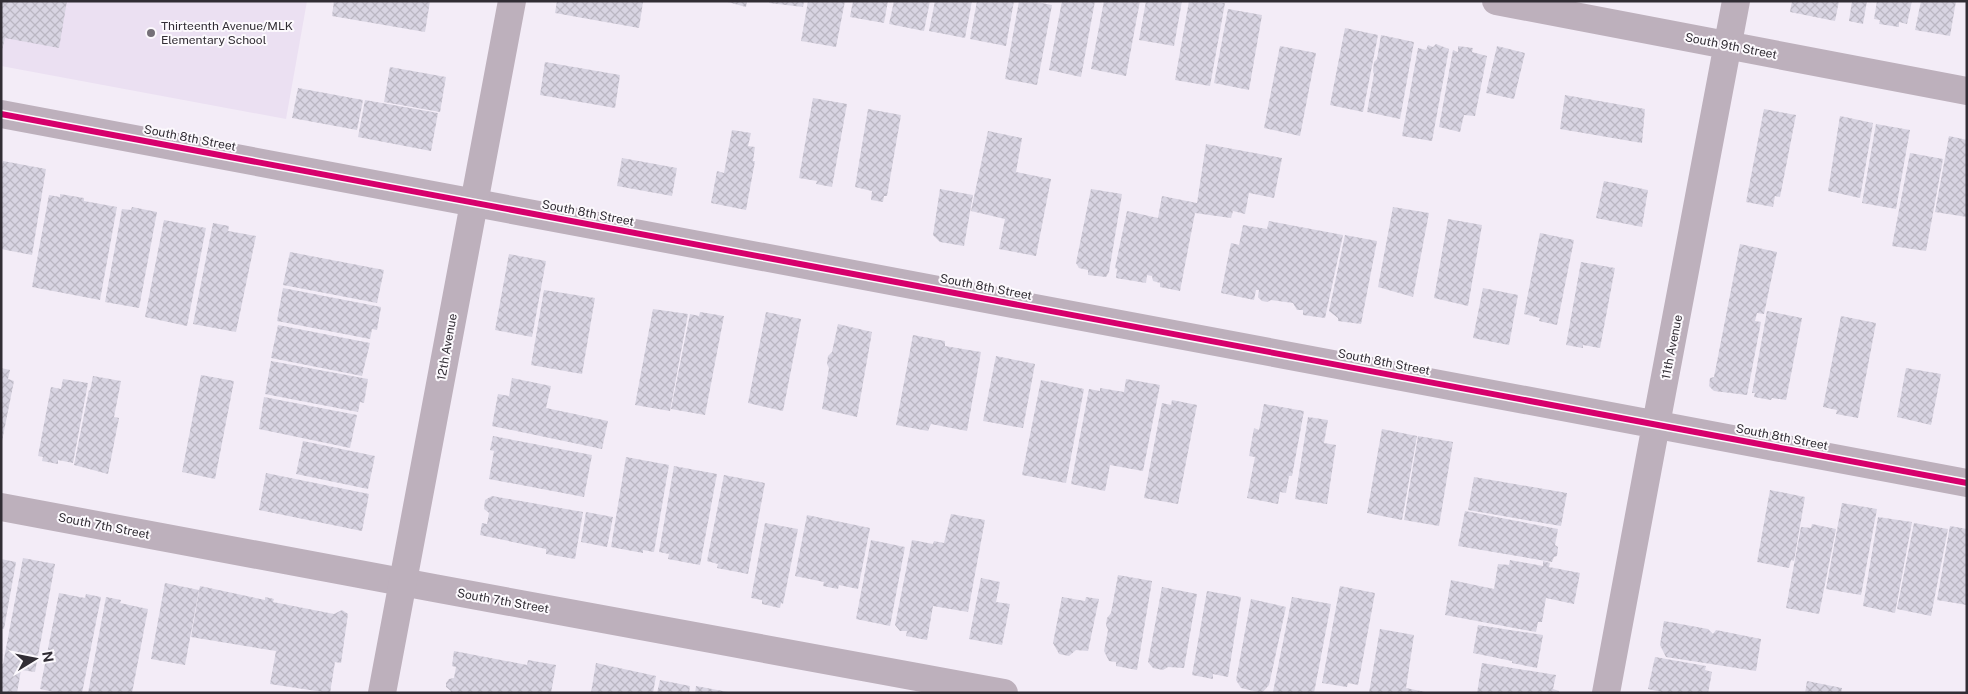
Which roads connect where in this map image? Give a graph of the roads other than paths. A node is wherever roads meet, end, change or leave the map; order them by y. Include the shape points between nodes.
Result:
1 (512, 1) edge
2 (1496, 1) edge
3 (1736, 1) edge
4 (1728, 46) junction
5 (1967, 91) edge
6 (1, 114) edge
7 (473, 202) junction
8 (1655, 424) junction
9 (1967, 483) edge
10 (1, 507) edge
11 (404, 583) junction
12 (382, 693) edge
13 (1004, 693) edge
14 (1606, 693) edge

1 - 7 street, 12th Avenue
2 - 4 street, South 9th Street
3 - 4 street, 11th Avenue
4 - 5 street, South 9th Street
4 - 8 street, 11th Avenue
6 - 7 street, South 8th Street
7 - 8 street, South 8th Street
7 - 11 street, 12th Avenue
8 - 9 street, South 8th Street
8 - 14 street, 11th Avenue
10 - 11 street, South 7th Street
11 - 12 street, 12th Avenue
11 - 13 street, South 7th Street

